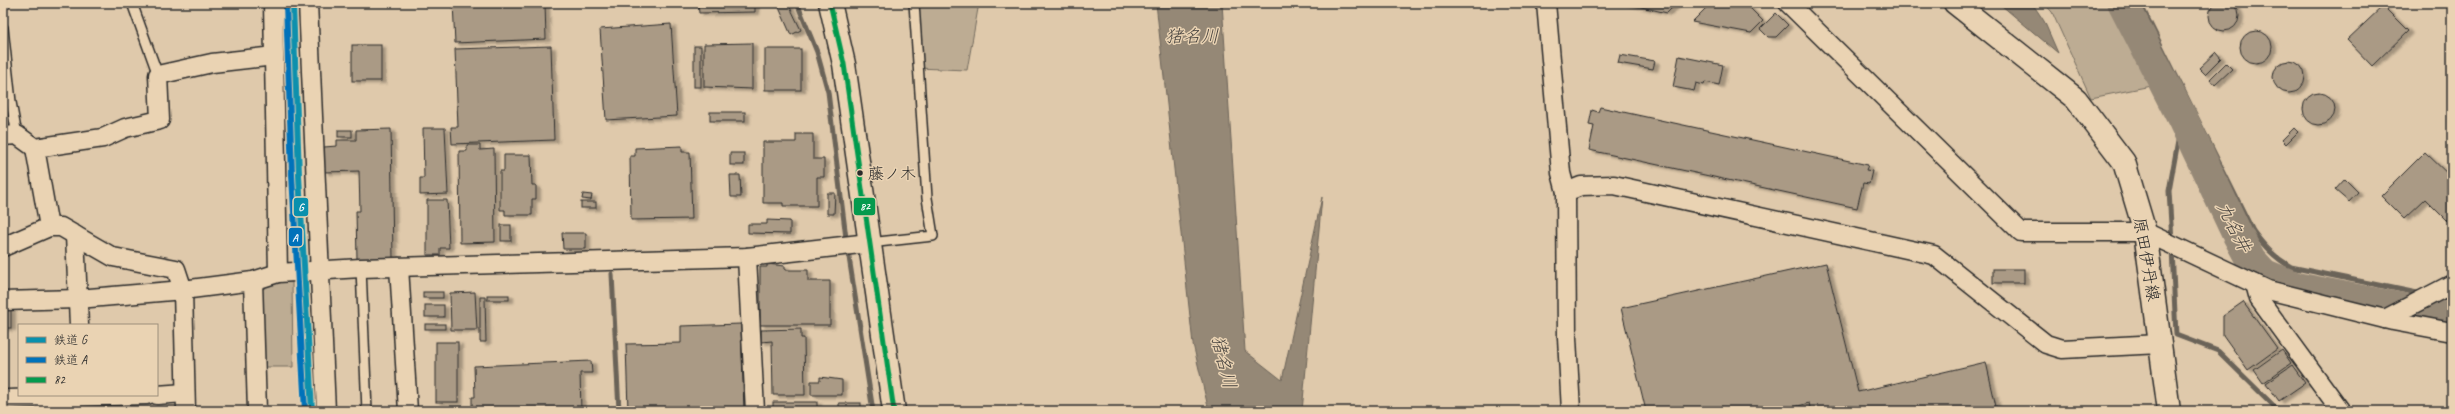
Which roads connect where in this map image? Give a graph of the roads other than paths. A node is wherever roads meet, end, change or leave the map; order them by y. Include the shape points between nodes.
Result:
1 (132, 3) edge
2 (272, 3) edge
3 (308, 3) edge
4 (830, 3) edge
5 (914, 3) edge
6 (1546, 3) edge
7 (1788, 3) edge
8 (1955, 3) edge
9 (3, 28) edge
10 (274, 56) junction
11 (158, 75) junction
12 (10, 136) edge
13 (35, 148) junction
14 (1566, 192) junction
15 (49, 227) junction
16 (2145, 232) junction
17 (76, 235) junction
18 (869, 243) junction
19 (3, 248) edge
20 (747, 256) junction
21 (399, 267) junction
22 (361, 268) junction
23 (320, 271) junction
24 (278, 273) junction
25 (253, 281) junction
26 (2255, 284) junction
27 (2452, 284) edge
28 (183, 290) junction
29 (78, 299) junction
30 (3, 301) edge
31 (2385, 319) junction
32 (79, 324) edge
33 (2452, 332) edge
34 (2160, 344) junction
35 (185, 393) junction
36 (158, 394) edge
37 (136, 396) edge
38 (8, 399) dead end
39 (81, 401) edge
40 (186, 411) edge
41 (257, 411) edge
42 (326, 411) edge
43 (367, 411) edge
44 (408, 411) edge
45 (755, 411) edge
46 (894, 411) edge
47 (1571, 411) edge
48 (2169, 411) edge
49 (2341, 411) edge

1 - 11 lane
2 - 10 street
3 - 23 street
4 - 18 street via 844,64
5 - 18 lane via 927,198 933,236
6 - 14 street via 1561,173
7 - 16 street via 2021,232
8 - 16 street, 原田伊丹線 via 2076,100 2124,162
9 - 12 lane via 11,102
10 - 11 street via 212,63
10 - 24 street
11 - 13 street via 160,120 125,128 103,138
12 - 13 street
13 - 15 street
14 - 34 street via 1581,186 1614,185 1934,255 2046,344 2062,349
14 - 47 street via 1567,338
15 - 17 street via 61,227
15 - 19 street
16 - 26 street
16 - 34 street, 原田伊丹線
17 - 28 street via 118,259 176,269
17 - 29 street
18 - 20 street
18 - 46 street
20 - 21 street
20 - 45 street
21 - 22 street
21 - 44 street
22 - 23 street
22 - 43 lane
23 - 24 street
23 - 42 street
24 - 25 street
25 - 28 street
25 - 41 street
26 - 31 street via 2268,290
26 - 49 street via 2259,300
27 - 31 street
28 - 29 street
28 - 35 street
29 - 30 street
29 - 32 street
31 - 33 street
34 - 48 street, 原田伊丹線
35 - 36 street
35 - 40 street
37 - 39 street
38 - 39 street

